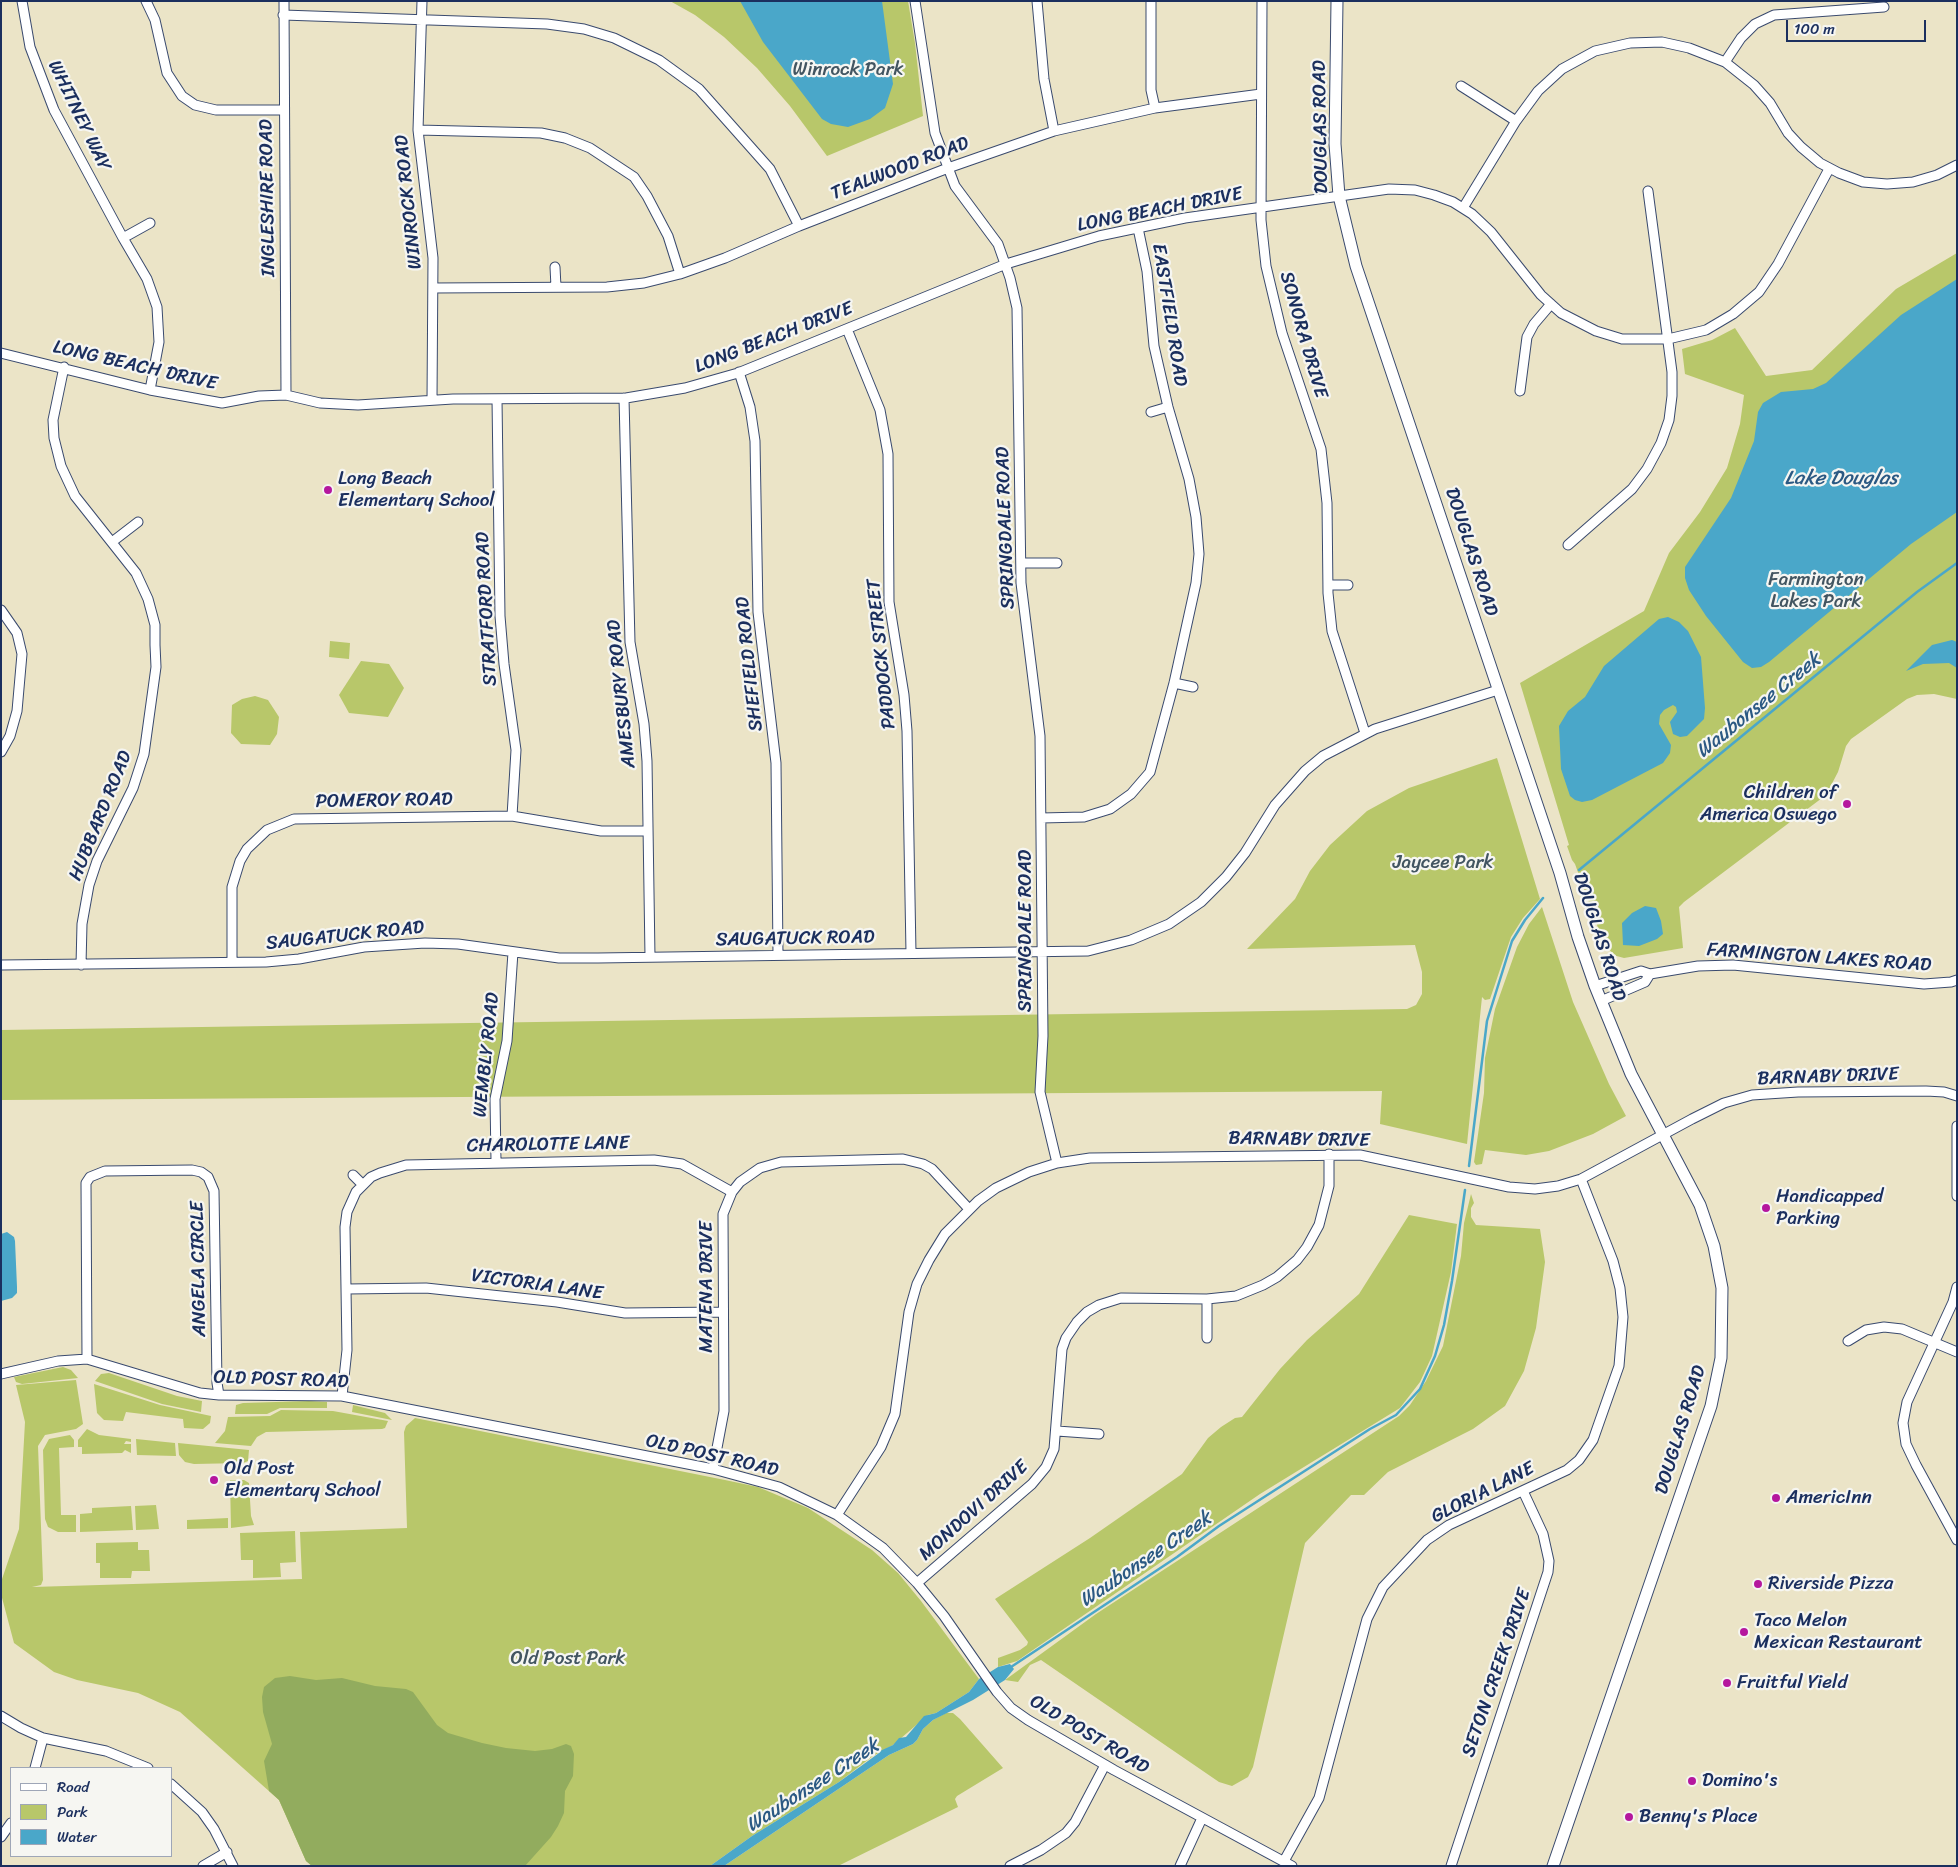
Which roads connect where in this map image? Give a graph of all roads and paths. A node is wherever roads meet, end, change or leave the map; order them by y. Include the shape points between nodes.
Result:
1 (22, 1) edge
2 (146, 1) edge
3 (284, 1) edge
4 (422, 1) edge
5 (915, 1) edge
6 (1037, 1) edge
7 (1151, 1) edge
8 (1262, 1) edge
9 (1337, 1) edge
10 (1884, 7) dead end
11 (283, 16) junction
12 (421, 20) junction
13 (1725, 62) junction
14 (1461, 86) dead end
15 (1261, 94) junction
16 (1155, 108) junction
17 (283, 110) junction
18 (1516, 121) junction
19 (418, 130) junction
20 (1054, 131) junction
21 (1957, 165) edge
22 (948, 168) junction
23 (1829, 169) junction
24 (1648, 191) dead end
25 (1338, 196) junction
26 (1262, 206) junction
27 (1463, 208) junction
28 (150, 223) dead end
29 (799, 226) junction
30 (1138, 228) junction
31 (123, 238) junction
32 (1006, 264) junction
33 (555, 267) dead end
34 (680, 274) junction
35 (433, 288) junction
36 (556, 288) junction
37 (1550, 304) junction
38 (847, 329) junction
39 (1668, 339) junction
40 (1, 353) edge
41 (64, 367) junction
42 (739, 372) junction
43 (150, 390) junction
44 (1520, 391) dead end
45 (286, 395) junction
46 (624, 398) junction
47 (497, 399) junction
48 (432, 400) junction
49 (1168, 407) junction
50 (1151, 412) dead end
51 (138, 522) dead end
52 (112, 542) junction
53 (1568, 545) dead end
54 (1021, 563) junction
55 (1057, 563) dead end
56 (1328, 585) junction
57 (1348, 585) dead end
58 (1, 610) edge
59 (1174, 683) junction
60 (1193, 687) dead end
61 (1498, 690) junction
62 (1365, 733) junction
63 (1, 752) edge
64 (512, 816) junction
65 (1041, 818) junction
66 (647, 831) junction
67 (513, 952) junction
68 (1042, 952) junction
69 (910, 953) junction
70 (778, 955) junction
71 (650, 957) junction
72 (232, 962) junction
73 (1, 964) edge
74 (81, 964) junction
75 (1650, 974) junction
76 (1957, 980) edge
77 (1595, 986) junction
78 (1601, 1001) junction
79 (1957, 1096) edge
80 (1957, 1126) edge
81 (1663, 1136) junction
82 (1328, 1154) junction
83 (496, 1161) junction
84 (1057, 1162) junction
85 (353, 1175) dead end
86 (1582, 1179) junction
87 (363, 1185) junction
88 (732, 1192) junction
89 (1957, 1196) edge
90 (969, 1209) junction
91 (1957, 1287) edge
92 (347, 1289) junction
93 (1207, 1300) junction
94 (723, 1312) junction
95 (1207, 1338) dead end
96 (1848, 1341) dead end
97 (1934, 1342) junction
98 (1957, 1352) edge
99 (87, 1359) junction
100 (1, 1374) edge
101 (219, 1395) junction
102 (342, 1396) junction
103 (1057, 1431) junction
104 (1099, 1434) dead end
105 (713, 1469) junction
106 (1523, 1491) junction
107 (837, 1515) junction
108 (1957, 1540) edge
109 (917, 1583) junction
110 (1, 1716) edge
111 (43, 1738) junction
112 (1105, 1765) junction
113 (35, 1767) edge
114 (146, 1767) edge
115 (172, 1785) edge
116 (1202, 1818) junction
117 (10, 1824) edge
118 (1, 1837) edge
119 (227, 1852) junction
120 (1284, 1861) junction
121 (203, 1866) edge
122 (234, 1866) edge
123 (1010, 1866) edge
124 (1180, 1866) edge
125 (1292, 1866) edge
126 (1452, 1866) edge
127 (1553, 1866) edge

1 - 31 street, WHITNEY WAY via 30,46 49,98
2 - 17 street via 155,20 167,73 182,96 195,105 216,110
3 - 11 street, INGLESHIRE ROAD
4 - 12 street, WINROCK ROAD
5 - 22 street, SPRINGDALE ROAD via 930,112
6 - 20 street via 1044,79
7 - 16 street via 1151,80
8 - 15 street, SONORA DRIVE
9 - 25 street, DOUGLAS ROAD via 1335,144
10 - 13 street via 1774,15 1755,24 1740,38
11 - 12 street
11 - 17 street, INGLESHIRE ROAD
12 - 19 street, WINROCK ROAD
12 - 29 street via 554,25 612,37 637,48 681,74 723,114 770,169
13 - 18 street via 1662,42 1630,43 1595,51 1562,69 1538,91
13 - 23 street via 1754,85 1788,132
14 - 18 street
15 - 16 street, TEALWOOD ROAD
15 - 26 street, SONORA DRIVE
16 - 20 street, TEALWOOD ROAD
17 - 45 street, INGLESHIRE ROAD
18 - 27 street
19 - 34 street via 540,133 590,148 634,177 668,236
19 - 35 street, WINROCK ROAD via 431,230
20 - 22 street, TEALWOOD ROAD
21 - 23 street via 1913,182 1887,184 1863,182
22 - 29 street, TEALWOOD ROAD
22 - 32 street, SPRINGDALE ROAD via 964,199 992,233
23 - 39 street, LONG BEACH DRIVE via 1778,264 1759,292 1733,314 1706,330
24 - 39 street
25 - 26 street, LONG BEACH DRIVE
25 - 27 street, LONG BEACH DRIVE via 1389,189 1416,190
25 - 61 street, DOUGLAS ROAD via 1356,266
26 - 30 street, LONG BEACH DRIVE
26 - 56 street, SONORA DRIVE via 1266,266 1275,306 1323,461 1328,506
27 - 37 street, LONG BEACH DRIVE via 1491,232
28 - 31 street
29 - 34 street, TEALWOOD ROAD
30 - 32 street, LONG BEACH DRIVE via 1099,236
30 - 49 street, EASTFIELD ROAD via 1147,271 1154,346
31 - 43 street, WHITNEY WAY via 147,279 157,307 159,342
32 - 38 street, LONG BEACH DRIVE
32 - 54 street, SPRINGDALE ROAD via 1015,294 1019,327
33 - 36 street
34 - 36 street, TEALWOOD ROAD via 644,283
35 - 36 street, TEALWOOD ROAD
35 - 48 street, WINROCK ROAD
37 - 39 street, LONG BEACH DRIVE via 1596,331 1622,339
37 - 44 street via 1527,336
38 - 42 street, LONG BEACH DRIVE
38 - 69 street, PADDOCK STREET via 880,410 888,454 889,602 907,731
39 - 53 street via 1672,396 1669,420 1661,443 1632,488
40 - 41 street, LONG BEACH DRIVE
41 - 43 street, LONG BEACH DRIVE
41 - 52 street, HUBBARD ROAD via 53,420 61,466 75,496
42 - 46 street, LONG BEACH DRIVE via 685,388
42 - 70 street, SHEFIELD ROAD via 754,426 758,620 776,763
43 - 45 street, LONG BEACH DRIVE via 222,403
45 - 48 street, LONG BEACH DRIVE via 320,403 358,405
46 - 47 street, LONG BEACH DRIVE
46 - 66 street, AMESBURY ROAD via 630,642 647,761
47 - 48 street, LONG BEACH DRIVE
47 - 64 street, STRATFORD ROAD via 500,616 516,750
49 - 50 street, EASTFIELD ROAD
49 - 59 street, EASTFIELD ROAD via 1189,479 1199,554 1196,583
51 - 52 street
52 - 74 street, HUBBARD ROAD via 136,573 148,599 154,626 156,667 140,767 88,885 82,924
54 - 55 street
54 - 65 street, SPRINGDALE ROAD via 1023,609 1037,704
56 - 57 street
56 - 62 street, SONORA DRIVE via 1332,631
58 - 63 street via 17,633 22,654 17,711 10,736
59 - 60 street
59 - 65 street, EASTFIELD ROAD via 1150,772 1132,794 1110,809 1084,817
61 - 62 street, SAUGATUCK ROAD
61 - 77 street, DOUGLAS ROAD
62 - 68 street, SAUGATUCK ROAD via 1323,756 1305,771 1275,805 1246,853 1226,877 1201,902 1172,922 1132,940 1088,951
64 - 66 street, POMEROY ROAD via 601,831
64 - 72 street, POMEROY ROAD via 314,817 294,819 267,830 247,849 235,871 231,901
65 - 68 street, SPRINGDALE ROAD
66 - 71 street, AMESBURY ROAD
67 - 71 street, SAUGATUCK ROAD via 559,958
67 - 72 street, SAUGATUCK ROAD via 425,943 364,947 299,959
67 - 83 street, WEMBLY ROAD via 507,1041 495,1098
68 - 69 street, SAUGATUCK ROAD
68 - 84 street, SPRINGDALE ROAD via 1040,1092
69 - 70 street, SAUGATUCK ROAD
70 - 71 street, SAUGATUCK ROAD
72 - 74 street, SAUGATUCK ROAD
73 - 74 street, SAUGATUCK ROAD
75 - 76 street, FARMINGTON LAKES ROAD via 1698,966 1733,965 1924,984
75 - 77 street, FARMINGTON LAKES ROAD via 1640,971
75 - 78 street, FARMINGTON LAKES ROAD via 1645,982
77 - 78 street, DOUGLAS ROAD
78 - 81 street, DOUGLAS ROAD via 1630,1074
79 - 81 street, BARNABY DRIVE via 1926,1091 1752,1095 1724,1103
80 - 89 street
81 - 86 street, BARNABY DRIVE
81 - 127 street, DOUGLAS ROAD via 1700,1205 1714,1246 1723,1306 1721,1358 1711,1406
82 - 84 street, BARNABY DRIVE via 1090,1158
82 - 86 street, BARNABY DRIVE via 1368,1155 1509,1187 1535,1189
82 - 93 street, MONDOVI DRIVE via 1329,1186 1324,1210 1313,1237 1297,1260 1257,1288 1236,1296
83 - 87 street, CHAROLOTTE LANE via 398,1166 371,1177
83 - 88 street, CHAROLOTTE LANE via 667,1161 696,1171
84 - 90 street, BARNABY DRIVE via 996,1188
85 - 87 street
86 - 106 street, GLORIA LANE via 1620,1288 1623,1318 1621,1356 1599,1424 1587,1449 1567,1470
87 - 92 street, CHAROLOTTE LANE via 347,1212
88 - 90 street, MATENA DRIVE via 749,1175 771,1164 903,1159 932,1169
88 - 94 street, MATENA DRIVE via 722,1219
90 - 107 street, BARNABY DRIVE via 942,1239 921,1275 907,1325 895,1414 881,1447
91 - 97 street
92 - 94 street, VICTORIA LANE via 426,1288 625,1313
92 - 102 street, CHAROLOTTE LANE via 347,1362
93 - 95 street
93 - 103 street, MONDOVI DRIVE via 1121,1298 1086,1312 1070,1331 1062,1350
94 - 105 street, MATENA DRIVE via 724,1411
96 - 97 street via 1866,1330 1884,1327 1902,1329
97 - 98 street
97 - 108 street via 1907,1402 1903,1434
99 - 100 street, OLD POST ROAD via 58,1361
99 - 101 street, OLD POST ROAD via 182,1389
99 - 101 street, ANGELA CIRCLE via 86,1183 90,1177 105,1171 201,1172 208,1177 214,1191
101 - 102 street, OLD POST ROAD
102 - 105 street, OLD POST ROAD
103 - 104 street
103 - 109 street, MONDOVI DRIVE via 1051,1458 1032,1484
105 - 107 street, OLD POST ROAD via 779,1488
106 - 120 street, GLORIA LANE via 1449,1525 1427,1540 1382,1587 1367,1619 1319,1798
106 - 126 street, SETON CREEK DRIVE via 1543,1534 1548,1572
107 - 109 street, OLD POST ROAD via 883,1548
109 - 112 street, OLD POST ROAD via 1012,1708
110 - 111 street
111 - 113 street
111 - 114 street via 106,1751
112 - 116 street, OLD POST ROAD
112 - 123 street via 1066,1833
115 - 119 street via 202,1812
116 - 120 street, OLD POST ROAD
116 - 124 street
117 - 118 street
119 - 121 street
119 - 122 street
120 - 125 street, OLD POST ROAD

